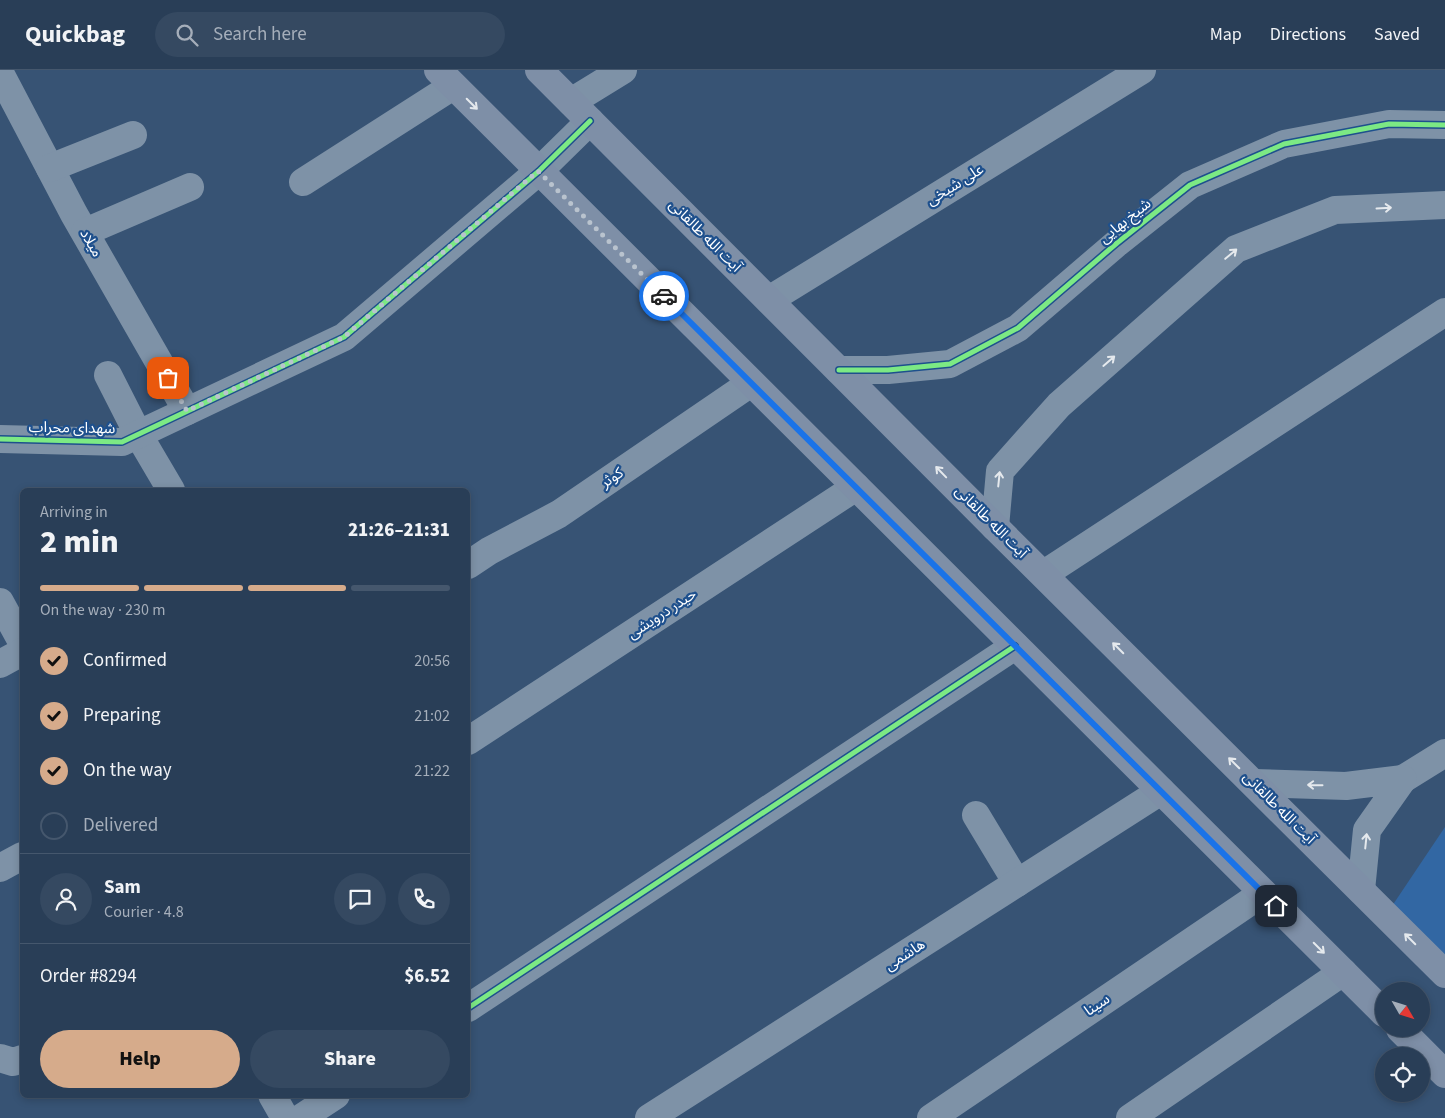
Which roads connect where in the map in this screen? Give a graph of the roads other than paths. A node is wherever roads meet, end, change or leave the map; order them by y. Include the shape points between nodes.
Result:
1 (539, 70) edge
2 (623, 70) edge
3 (1142, 70) edge
4 (0, 73) edge
5 (446, 78) edge
6 (571, 102) junction
7 (1442, 120) edge
8 (590, 121) junction
9 (133, 135) dead end
10 (50, 168) junction
11 (538, 171) junction
12 (303, 182) dead end
13 (190, 187) dead end
14 (1445, 205) edge
15 (85, 232) junction
16 (769, 300) junction
17 (1445, 312) edge
18 (839, 370) junction
19 (108, 375) dead end
20 (751, 383) junction
21 (187, 411) junction
22 (138, 434) junction
23 (0, 439) edge
24 (856, 487) junction
25 (170, 488) edge
26 (995, 527) junction
27 (470, 564) edge
28 (1044, 574) junction
29 (0, 602) edge
30 (20, 638) edge
31 (1015, 646) junction
32 (20, 653) edge
33 (0, 664) edge
34 (470, 740) edge
35 (1445, 753) edge
36 (1403, 779) junction
37 (1254, 783) junction
38 (1161, 791) junction
39 (976, 814) dead end
40 (20, 857) edge
41 (0, 868) edge
42 (1017, 883) junction
43 (1361, 890) junction
44 (1263, 893) junction
45 (1343, 972) junction
46 (1445, 974) edge
47 (1375, 1004) edge
48 (470, 1007) edge
49 (1409, 1038) edge
50 (0, 1058) edge
51 (20, 1060) edge
52 (1445, 1074) edge
53 (274, 1098) edge
54 (331, 1098) edge
55 (285, 1118) edge
56 (301, 1118) edge
57 (649, 1118) edge
58 (931, 1118) edge
59 (1130, 1118) edge

1 - 6 main road, آیت الله طالقانی
2 - 6 street
3 - 16 street, علی شیخی
4 - 10 street, میلاد
5 -> 11 main road
5 - 12 street
6 - 8 main road, آیت الله طالقانی
7 - 18 street, شیخ بهایی via 1389,124 1284,144 1190,185 1018,328 950,364 888,370
8 - 11 street, شهدای محراب
8 - 16 main road, آیت الله طالقانی
9 - 10 street
10 - 15 street, میلاد
11 - 20 main road
11 - 21 street, شهدای محراب via 344,337
13 - 15 street
26 -> 14 street via 1000,471 1059,405 1236,249 1335,210
15 - 21 street, میلاد
16 - 18 main road, آیت الله طالقانی
17 - 28 street
26 -> 18 main road, آیت الله طالقانی
19 - 22 street
20 - 24 main road
20 - 27 street, کوثر via 559,514
21 - 22 street, شهدای محراب
22 - 23 street, شهدای محراب via 122,442
22 - 25 street
24 - 31 main road
24 - 34 street, حیدر درویشی
26 - 28 main road, آیت الله طالقانی
37 -> 28 main road, آیت الله طالقانی
29 - 30 street
31 - 38 main road
31 - 48 street
32 - 33 street
35 - 36 street
36 -> 37 street via 1346,786
43 -> 36 street via 1367,830
37 - 43 main road, آیت الله طالقانی
38 - 42 street, هاشمی
38 - 44 main road
39 - 42 street
40 - 41 street
42 - 57 street, هاشمی
46 -> 43 main road, آیت الله طالقانی
44 -> 45 main road
44 - 58 street, سینا
45 - 47 main road
45 - 59 street
49 - 52 main road
50 - 51 street via 12,1062
53 - 55 street
54 - 56 street

